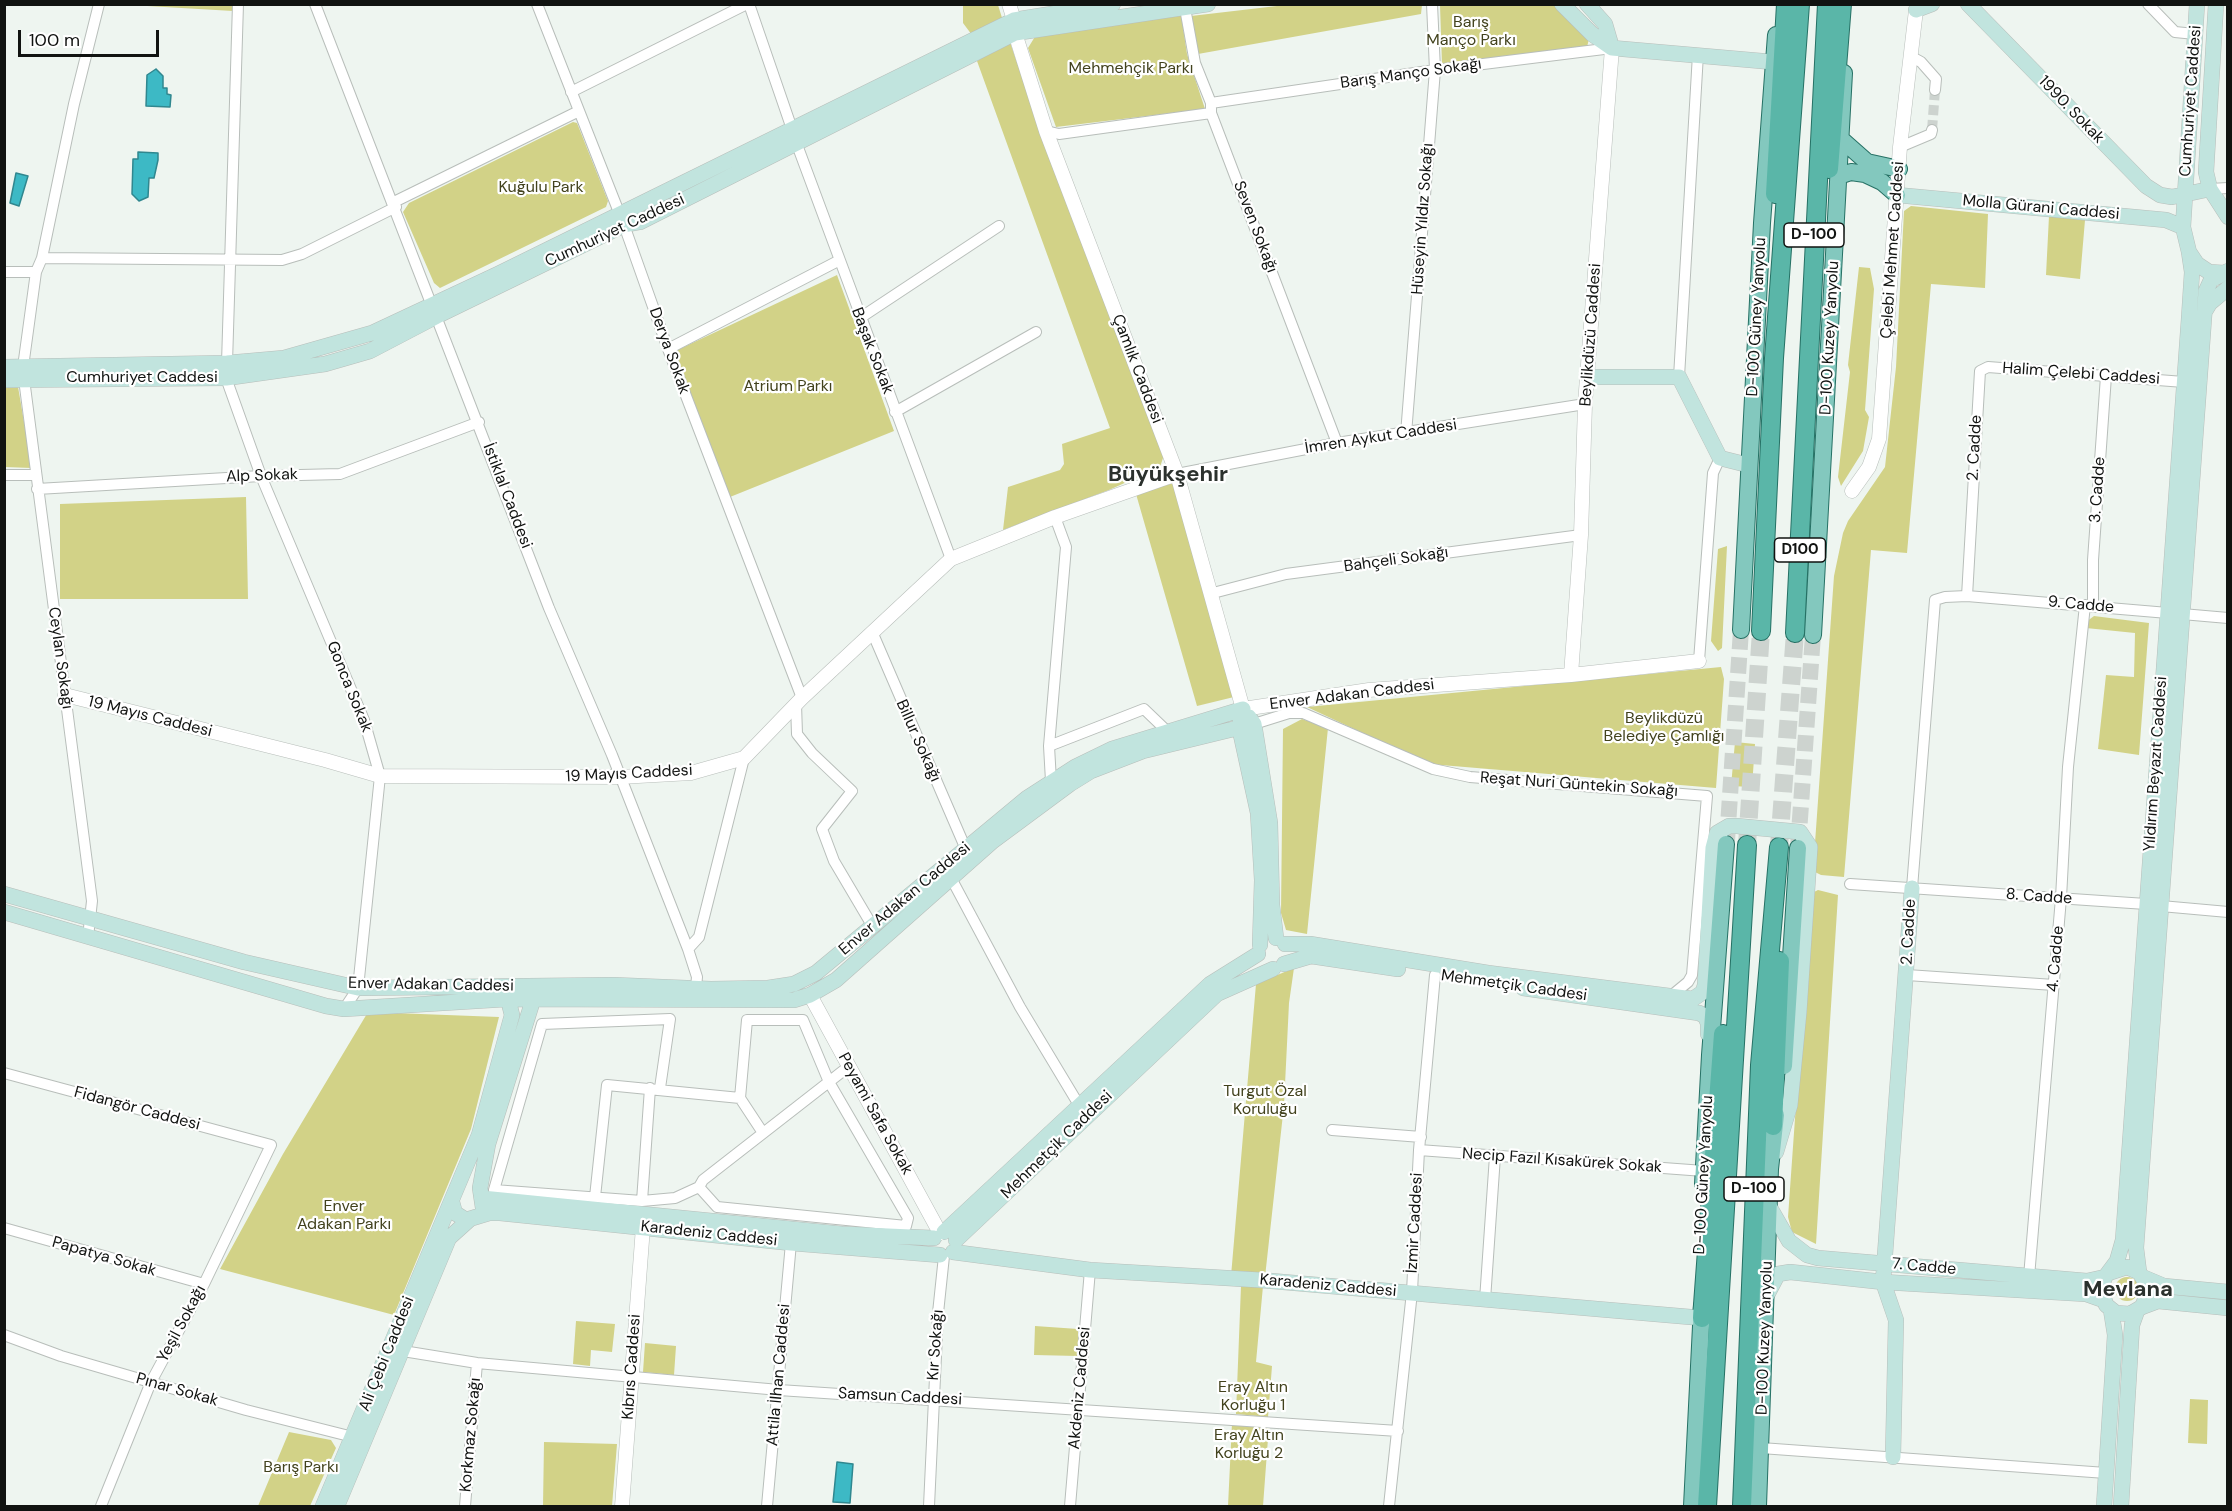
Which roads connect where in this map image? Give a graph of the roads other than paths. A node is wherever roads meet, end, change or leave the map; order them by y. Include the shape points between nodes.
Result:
1 (99, 4) edge
2 (238, 4) edge
3 (315, 4) edge
4 (537, 4) edge
5 (748, 4) edge
6 (1009, 4) edge
7 (1113, 4) edge
8 (1208, 4) edge
9 (1432, 4) edge
10 (1562, 4) edge
11 (1587, 4) edge
12 (1780, 4) edge
13 (1786, 4) edge
14 (1800, 4) edge
15 (1827, 4) edge
16 (1843, 4) edge
17 (1932, 4) edge
18 (1968, 4) edge
19 (2148, 4) edge
20 (2197, 4) edge
21 (2216, 4) edge
22 (1918, 7) edge
23 (1185, 8) junction
24 (2221, 25) edge
25 (1014, 27) junction
26 (2195, 34) junction
27 (1612, 48) junction
28 (1698, 54) junction
29 (1910, 56) junction
30 (1773, 62) junction
31 (1435, 70) junction
32 (1935, 90) tunnel mouth
33 (571, 92) junction
34 (1211, 108) junction
35 (579, 111) junction
36 (1046, 130) junction
37 (1932, 130) dead end
38 (794, 135) junction
39 (1841, 139) junction
40 (1900, 147) junction
41 (1899, 169) junction
42 (1839, 176) junction
43 (2228, 188) edge
44 (2210, 189) junction
45 (1897, 195) junction
46 (2184, 196) junction
47 (395, 204) junction
48 (2228, 217) edge
49 (621, 220) junction
50 (999, 226) dead end
51 (2183, 227) junction
52 (2189, 252) junction
53 (42, 258) junction
54 (229, 260) junction
55 (838, 261) junction
56 (4, 272) edge
57 (36, 272) junction
58 (2226, 272) edge
59 (2228, 288) edge
60 (434, 310) junction
61 (2204, 314) junction
62 (860, 318) junction
63 (1036, 332) dead end
64 (668, 349) junction
65 (1774, 358) junction
66 (4, 367) edge
67 (226, 370) junction
68 (1980, 371) joint
69 (23, 373) junction
70 (2106, 376) junction
71 (1588, 377) junction
72 (1679, 377) junction
73 (4, 380) edge
74 (2184, 382) junction
75 (1586, 404) junction
76 (895, 412) junction
77 (479, 422) junction
78 (1406, 434) junction
79 (1337, 443) junction
80 (1720, 458) junction
81 (1748, 465) junction
82 (1804, 466) junction
83 (1177, 474) junction
84 (4, 475) edge
85 (35, 475) junction
86 (261, 476) junction
87 (37, 489) junction
88 (1852, 490) dead end
89 (1055, 517) junction
90 (1581, 535) junction
91 (951, 559) junction
92 (1213, 593) junction
93 (1967, 596) junction
94 (1935, 600) joint
95 (2089, 605) junction
96 (2175, 613) junction
97 (2228, 618) edge
98 (1741, 630) tunnel mouth
99 (1761, 631) tunnel mouth
100 (1794, 633) tunnel mouth
101 (873, 634) junction
102 (1813, 635) tunnel mouth
103 (1699, 662) joint
104 (1571, 675) junction
105 (65, 695) junction
106 (799, 701) junction
107 (1243, 710) junction
108 (1246, 725) junction
109 (1168, 732) junction
110 (1049, 746) junction
111 (744, 758) junction
112 (380, 776) junction
113 (620, 777) junction
114 (1051, 781) junction
115 (1726, 844) tunnel mouth
116 (1747, 845) tunnel mouth
117 (1779, 847) tunnel mouth
118 (965, 848) junction
119 (1798, 848) tunnel mouth
120 (1777, 873) junction
121 (951, 878) junction
122 (1850, 884) dead end
123 (1912, 888) junction
124 (4, 894) edge
125 (2061, 898) junction
126 (2154, 905) junction
127 (4, 912) edge
128 (2228, 912) edge
129 (90, 920) junction
130 (1742, 921) junction
131 (873, 927) junction
132 (88, 937) junction
133 (1281, 941) junction
134 (688, 949) junction
135 (1259, 949) junction
136 (1278, 967) junction
137 (1436, 970) junction
138 (1907, 975) junction
139 (803, 981) junction
140 (2054, 985) junction
141 (696, 987) junction
142 (358, 988) junction
143 (810, 995) junction
144 (1676, 997) junction
145 (508, 999) junction
146 (533, 1000) junction
147 (344, 1009) junction
148 (1710, 1055) junction
149 (848, 1067) junction
150 (4, 1072) edge
151 (829, 1082) junction
152 (655, 1088) junction
153 (740, 1098) junction
154 (1079, 1105) junction
155 (1773, 1126) junction
156 (1332, 1130) dead end
157 (763, 1133) junction
158 (1421, 1137) junction
159 (270, 1145) joint
160 (1419, 1150) junction
161 (1495, 1156) junction
162 (1770, 1169) junction
163 (1704, 1171) junction
164 (699, 1187) junction
165 (481, 1196) junction
166 (595, 1197) junction
167 (453, 1199) junction
168 (642, 1201) junction
169 (1769, 1206) junction
170 (474, 1217) junction
171 (643, 1227) junction
172 (4, 1228) edge
173 (791, 1243) junction
174 (944, 1244) junction
175 (1886, 1264) junction
176 (1090, 1270) junction
177 (2107, 1275) junction
178 (2142, 1275) junction
179 (2030, 1277) junction
180 (1883, 1282) junction
181 (204, 1284) junction
182 (1412, 1292) junction
183 (2228, 1292) edge
184 (1767, 1295) junction
185 (1485, 1300) junction
186 (2107, 1305) junction
187 (2228, 1308) edge
188 (2139, 1309) junction
189 (1702, 1318) junction
190 (4, 1335) edge
191 (403, 1351) junction
192 (477, 1363) junction
193 (631, 1375) junction
194 (151, 1382) junction
195 (779, 1390) junction
196 (933, 1398) junction
197 (1078, 1408) junction
198 (1398, 1431) junction
199 (353, 1437) junction
200 (1761, 1448) junction
201 (1893, 1457) junction
202 (2106, 1473) junction
203 (101, 1506) edge
204 (323, 1506) edge
205 (337, 1506) edge
206 (465, 1506) edge
207 (622, 1506) edge
208 (767, 1506) edge
209 (929, 1506) edge
210 (1070, 1506) edge
211 (1389, 1506) edge
212 (1692, 1506) edge
213 (1707, 1506) edge
214 (1743, 1506) edge
215 (1758, 1506) edge
216 (2104, 1506) edge
217 (2121, 1506) edge

1 - 53 street, Ceylan Sokağı
2 - 54 street
3 - 47 street, İstiklal Caddesi
4 - 33 street, Derya Sokak
5 - 33 street
5 - 38 street, Başak Sokak
6 - 25 street, Çamlık Caddesi
7 - 25 main road, Cumhuriyet Caddesi
8 - 23 main road, Cumhuriyet Caddesi
9 - 31 street, Hüseyin Yıldız Sokağı
10 - 27 main road
11 - 27 main road, Beylikdüzü Caddesi via 1605,24
12 - 30 main road, D-100 Güney Yanyolu
13 - 65 highway via 1774,239
14 - 65 highway, D-100
15 - 82 highway, D-100
16 - 39 main road, D-100 Kuzey Yanyolu
16 - 82 highway via 1815,399
17 - 22 main road
18 - 46 main road, 1990. Sokak via 2146,186 2160,195
19 - 26 street via 2175,32
20 - 26 main road, Cumhuriyet Caddesi
21 - 24 main road, Cumhuriyet Caddesi
22 - 29 street, Çelebi Mehmet Caddesi
23 - 25 main road, Cumhuriyet Caddesi
23 - 34 street, Seven Sokağı via 1195,63
24 - 44 main road, Cumhuriyet Caddesi via 2206,172
25 - 36 street, Çamlık Caddesi
25 - 38 main road, Cumhuriyet Caddesi
26 - 46 main road, Cumhuriyet Caddesi
27 - 28 main road
27 - 31 street, Barış Manço Sokağı
27 - 71 street, Beylikdüzü Caddesi
28 - 30 main road
28 - 72 street
29 - 32 street via 1936,79
29 - 40 street, Çelebi Mehmet Caddesi
30 - 81 main road, D-100 Güney Yanyolu
31 - 34 street, Barış Manço Sokağı
31 - 78 street, Hüseyin Yıldız Sokağı
33 - 35 street, Derya Sokak
34 - 36 street, Barış Manço Sokağı via 1059,134
34 - 79 street, Seven Sokağı
35 - 47 street
35 - 49 street, Derya Sokak
36 - 83 street, Çamlık Caddesi
37 - 40 street via 1931,134
38 - 49 main road, Cumhuriyet Caddesi via 640,222
38 - 55 street, Başak Sokak
39 - 41 main road via 1866,162
39 - 42 main road, D-100 Kuzey Yanyolu
40 - 41 street, Çelebi Mehmet Caddesi
41 - 45 street, Çelebi Mehmet Caddesi
42 - 45 main road via 1851,172 1865,174
42 - 102 main road, D-100 Kuzey Yanyolu
43 - 44 street
44 - 46 main road
44 - 48 main road
45 - 51 main road, Molla Gürani Caddesi via 2166,220
45 - 88 street, Çelebi Mehmet Caddesi via 1879,439 1869,467
46 - 51 main road, Cumhuriyet Caddesi
47 - 54 street via 302,254 282,260
47 - 60 street, İstiklal Caddesi
49 - 60 main road, Cumhuriyet Caddesi
49 - 64 street, Derya Sokak
50 - 62 street
51 - 52 main road, Yıldırım Beyazıt Caddesi
52 - 58 main road via 2203,269 2214,274
52 - 74 main road, Yıldırım Beyazıt Caddesi via 2192,272
53 - 54 street
53 - 57 street, Ceylan Sokağı
54 - 67 street
55 - 62 street, Başak Sokak
55 - 64 street
56 - 57 street
57 - 69 street, Ceylan Sokağı
58 - 61 main road, Yıldırım Beyazıt Caddesi via 2211,280
59 - 61 main road via 2210,303
60 - 67 main road, Cumhuriyet Caddesi via 370,351 302,369
60 - 77 street, İstiklal Caddesi
61 - 96 main road, Yıldırım Beyazıt Caddesi
62 - 76 street, Başak Sokak
63 - 76 street
64 - 106 street, Derya Sokak
65 - 99 highway, D-100
66 - 69 main road, Cumhuriyet Caddesi
67 - 69 main road, Cumhuriyet Caddesi
67 - 86 street, Gonca Sokak
68 - 70 street, Halim Çelebi Caddesi via 1988,367
68 - 93 street, 2. Cadde
69 - 73 main road, Cumhuriyet Caddesi
69 - 85 street, Ceylan Sokağı
70 - 74 street, Halim Çelebi Caddesi
70 - 95 street, 3. Cadde
71 - 72 main road
71 - 75 street, Beylikdüzü Caddesi
72 - 80 main road
74 - 96 main road, Yıldırım Beyazıt Caddesi
75 - 78 street, İmren Aykut Caddesi
75 - 90 street, Beylikdüzü Caddesi
76 - 91 street, Başak Sokak
77 - 86 street, Alp Sokak via 340,474
77 - 113 street, İstiklal Caddesi via 549,608
78 - 79 street, İmren Aykut Caddesi
79 - 83 street, İmren Aykut Caddesi
80 - 81 main road
80 - 103 street via 1713,473
81 - 98 main road, D-100 Güney Yanyolu
82 - 100 highway, D100
83 - 89 street
83 - 92 street, Çamlık Caddesi
84 - 85 street
85 - 87 street, Ceylan Sokağı
86 - 87 street, Alp Sokak
86 - 112 street, Gonca Sokak via 364,720
87 - 105 street, Ceylan Sokağı
89 - 91 street
89 - 110 street via 1066,547
90 - 92 street, Bahçeli Sokağı via 1286,574
90 - 104 street, Beylikdüzü Caddesi
91 - 101 street
92 - 107 street, Çamlık Caddesi
93 - 94 street, 9. Cadde
93 - 95 street, 9. Cadde
94 - 123 street, 2. Cadde
95 - 96 street, 9. Cadde
95 - 125 street, 4. Cadde via 2068,767
96 - 97 street, 9. Cadde
96 - 126 main road, Yıldırım Beyazıt Caddesi
101 - 106 street
101 - 118 street, Billur Sokağı
103 - 104 street, Enver Adakan Caddesi
104 - 107 street, Enver Adakan Caddesi via 1369,690
105 - 112 street, 19 Mayıs Caddesi
105 - 129 street, Ceylan Sokağı via 92,901
106 - 111 street
106 - 131 street, Derya Sokak via 797,734 852,792 822,829 834,861
107 - 108 main road
107 - 109 main road, Enver Adakan Caddesi
108 - 121 main road, Enver Adakan Caddesi via 1143,752 1091,771 1045,800
108 - 133 main road via 1270,823 1272,905
108 - 135 main road via 1262,880
108 - 144 street, Reşat Nuri Güntekin Sokağı via 1303,713 1433,769 1470,777 1707,796 1692,975
109 - 110 street via 1144,709
109 - 114 main road, Enver Adakan Caddesi via 1097,755
110 - 114 street
111 - 113 street, 19 Mayıs Caddesi via 691,773
111 - 134 street via 699,937
112 - 113 street, 19 Mayıs Caddesi
112 - 142 street, Gonca Sokak
113 - 134 street, İstiklal Caddesi
114 - 118 main road, Enver Adakan Caddesi
115 - 148 main road, D-100 Güney Yanyolu
116 - 130 highway, D-100
117 - 120 highway, D-100
118 - 131 main road, Enver Adakan Caddesi
119 - 155 main road via 1784,1059
120 - 155 highway via 1782,912
120 - 214 highway, D-100 via 1760,1075
121 - 143 main road, Enver Adakan Caddesi via 836,980
121 - 154 street via 1020,1007
122 - 123 street, 8. Cadde
123 - 125 street, 8. Cadde
123 - 138 main road, 2. Cadde
124 - 129 main road, Enver Adakan Caddesi
125 - 126 street, 8. Cadde
125 - 140 street, 4. Cadde
126 - 128 street, 8. Cadde
126 - 177 main road, Yıldırım Beyazıt Caddesi via 2123,1240 2117,1261
126 - 178 main road, Yıldırım Beyazıt Caddesi via 2136,1248
127 - 132 main road, Enver Adakan Caddesi
129 - 132 street, Ceylan Sokağı
129 - 142 main road, Enver Adakan Caddesi
130 - 189 highway via 1729,963
130 - 213 highway, D-100
131 - 139 main road, Enver Adakan Caddesi
132 - 147 main road, Enver Adakan Caddesi
133 - 135 main road via 1267,939
133 - 136 main road via 1288,957
133 - 137 main road, Mehmetçik Caddesi
134 - 141 street, İstiklal Caddesi via 697,977
135 - 136 main road via 1262,964
135 - 154 main road, Mehmetçik Caddesi via 1210,984
136 - 137 main road, Mehmetçik Caddesi via 1311,956
136 - 174 main road, Mehmetçik Caddesi via 1216,994
137 - 144 main road, Mehmetçik Caddesi
137 - 148 main road, Mehmetçik Caddesi via 1699,1013 1708,1023
137 - 158 street, İzmir Caddesi
138 - 140 street
138 - 175 main road, 2. Cadde
139 - 141 main road, Enver Adakan Caddesi via 768,988
139 - 143 main road
140 - 179 street, 4. Cadde
141 - 142 main road, Enver Adakan Caddesi
142 - 147 street, Gonca Sokak
143 - 146 main road, Enver Adakan Caddesi via 794,1000
143 - 149 street, Peyami Safa Sokak
144 - 162 main road via 1699,997 1705,985 1713,848 1718,833 1737,826 1804,835 1810,847 1790,1105
145 - 146 main road, Enver Adakan Caddesi
145 - 147 main road, Enver Adakan Caddesi
145 - 167 main road, Ali Çebi Caddesi via 511,1019 479,1135
146 - 165 main road via 488,1144
148 - 163 main road, D-100 Güney Yanyolu
149 - 151 street
149 - 174 street, Peyami Safa Sokak
150 - 159 street, Fidangör Caddesi
151 - 153 street via 803,1020 747,1020
151 - 157 street
151 - 164 street via 908,1218 906,1226 717,1207
152 - 153 street
152 - 166 street via 607,1085
152 - 166 street via 670,1019 542,1024 494,1190
152 - 168 street
153 - 157 street
154 - 174 main road, Mehmetçik Caddesi
155 - 162 main road, D-100 Kuzey Yanyolu
156 - 158 street
157 - 164 street
158 - 160 street, İzmir Caddesi
159 - 181 street, Yeşil Sokağı
160 - 161 street, Necip Fazıl Kısakürek Sokak
160 - 182 street, İzmir Caddesi
161 - 163 street, Necip Fazıl Kısakürek Sokak
161 - 185 street
162 - 169 main road, D-100 Kuzey Yanyolu
163 - 189 main road, D-100 Güney Yanyolu via 1699,1274
164 - 168 street via 675,1198
165 - 167 main road via 468,1189
165 - 170 main road via 483,1207
165 - 174 main road, Karadeniz Caddesi
166 - 168 street
167 - 170 main road via 458,1216
167 - 199 main road, Ali Çebi Caddesi
169 - 175 main road, 7. Cadde via 1789,1241 1807,1256
169 - 184 main road, D-100 Kuzey Yanyolu
170 - 171 main road, Karadeniz Caddesi via 500,1213
170 - 191 main road, Ali Çebi Caddesi via 450,1238
171 - 173 main road, Karadeniz Caddesi
171 - 193 street, Kıbrıs Caddesi
172 - 181 street, Papatya Sokak
173 - 174 main road, Karadeniz Caddesi
173 - 195 street, Attila İlhan Caddesi
174 - 176 main road, Karadeniz Caddesi
174 - 196 street, Kır Sokağı
175 - 179 main road, 7. Cadde
175 - 180 main road, 2. Cadde
176 - 182 main road, Karadeniz Caddesi
176 - 197 street, Akdeniz Caddesi
177 - 178 main road via 2127,1267
177 - 179 main road, 7. Cadde via 2087,1281
177 - 186 main road via 2101,1288
178 - 183 main road via 2164,1286
178 - 188 main road via 2148,1293
180 - 184 main road, 7. Cadde via 1783,1272 1774,1279
180 - 186 main road, 7. Cadde via 2086,1294
180 - 201 main road via 1896,1320
181 - 194 street, Yeşil Sokağı
182 - 185 main road, Karadeniz Caddesi
182 - 198 street, İzmir Caddesi
184 - 200 main road, D-100 Kuzey Yanyolu
185 - 189 main road, Karadeniz Caddesi
186 - 188 main road via 2123,1314
186 - 202 main road via 2115,1335
187 - 188 main road via 2158,1301
188 - 217 main road via 2132,1326
189 - 212 main road, D-100 Güney Yanyolu
190 - 194 street, Pınar Sokak
191 - 192 street, Samsun Caddesi
191 - 205 main road, Ali Çebi Caddesi
192 - 193 street, Samsun Caddesi
192 - 206 street, Korkmaz Sokağı
193 - 195 street, Samsun Caddesi
193 - 207 street, Kıbrıs Caddesi
194 - 199 street, Pınar Sokak
194 - 203 street, Yeşil Sokağı
195 - 196 street, Samsun Caddesi
195 - 208 street, Attila İlhan Caddesi
196 - 197 street, Samsun Caddesi
196 - 209 street, Kır Sokağı
197 - 198 street, Samsun Caddesi
197 - 210 street, Akdeniz Caddesi
198 - 211 street, İzmir Caddesi
199 - 204 main road, Ali Çebi Caddesi
200 - 201 street
200 - 215 main road, D-100 Kuzey Yanyolu
201 - 202 street
202 - 216 main road

